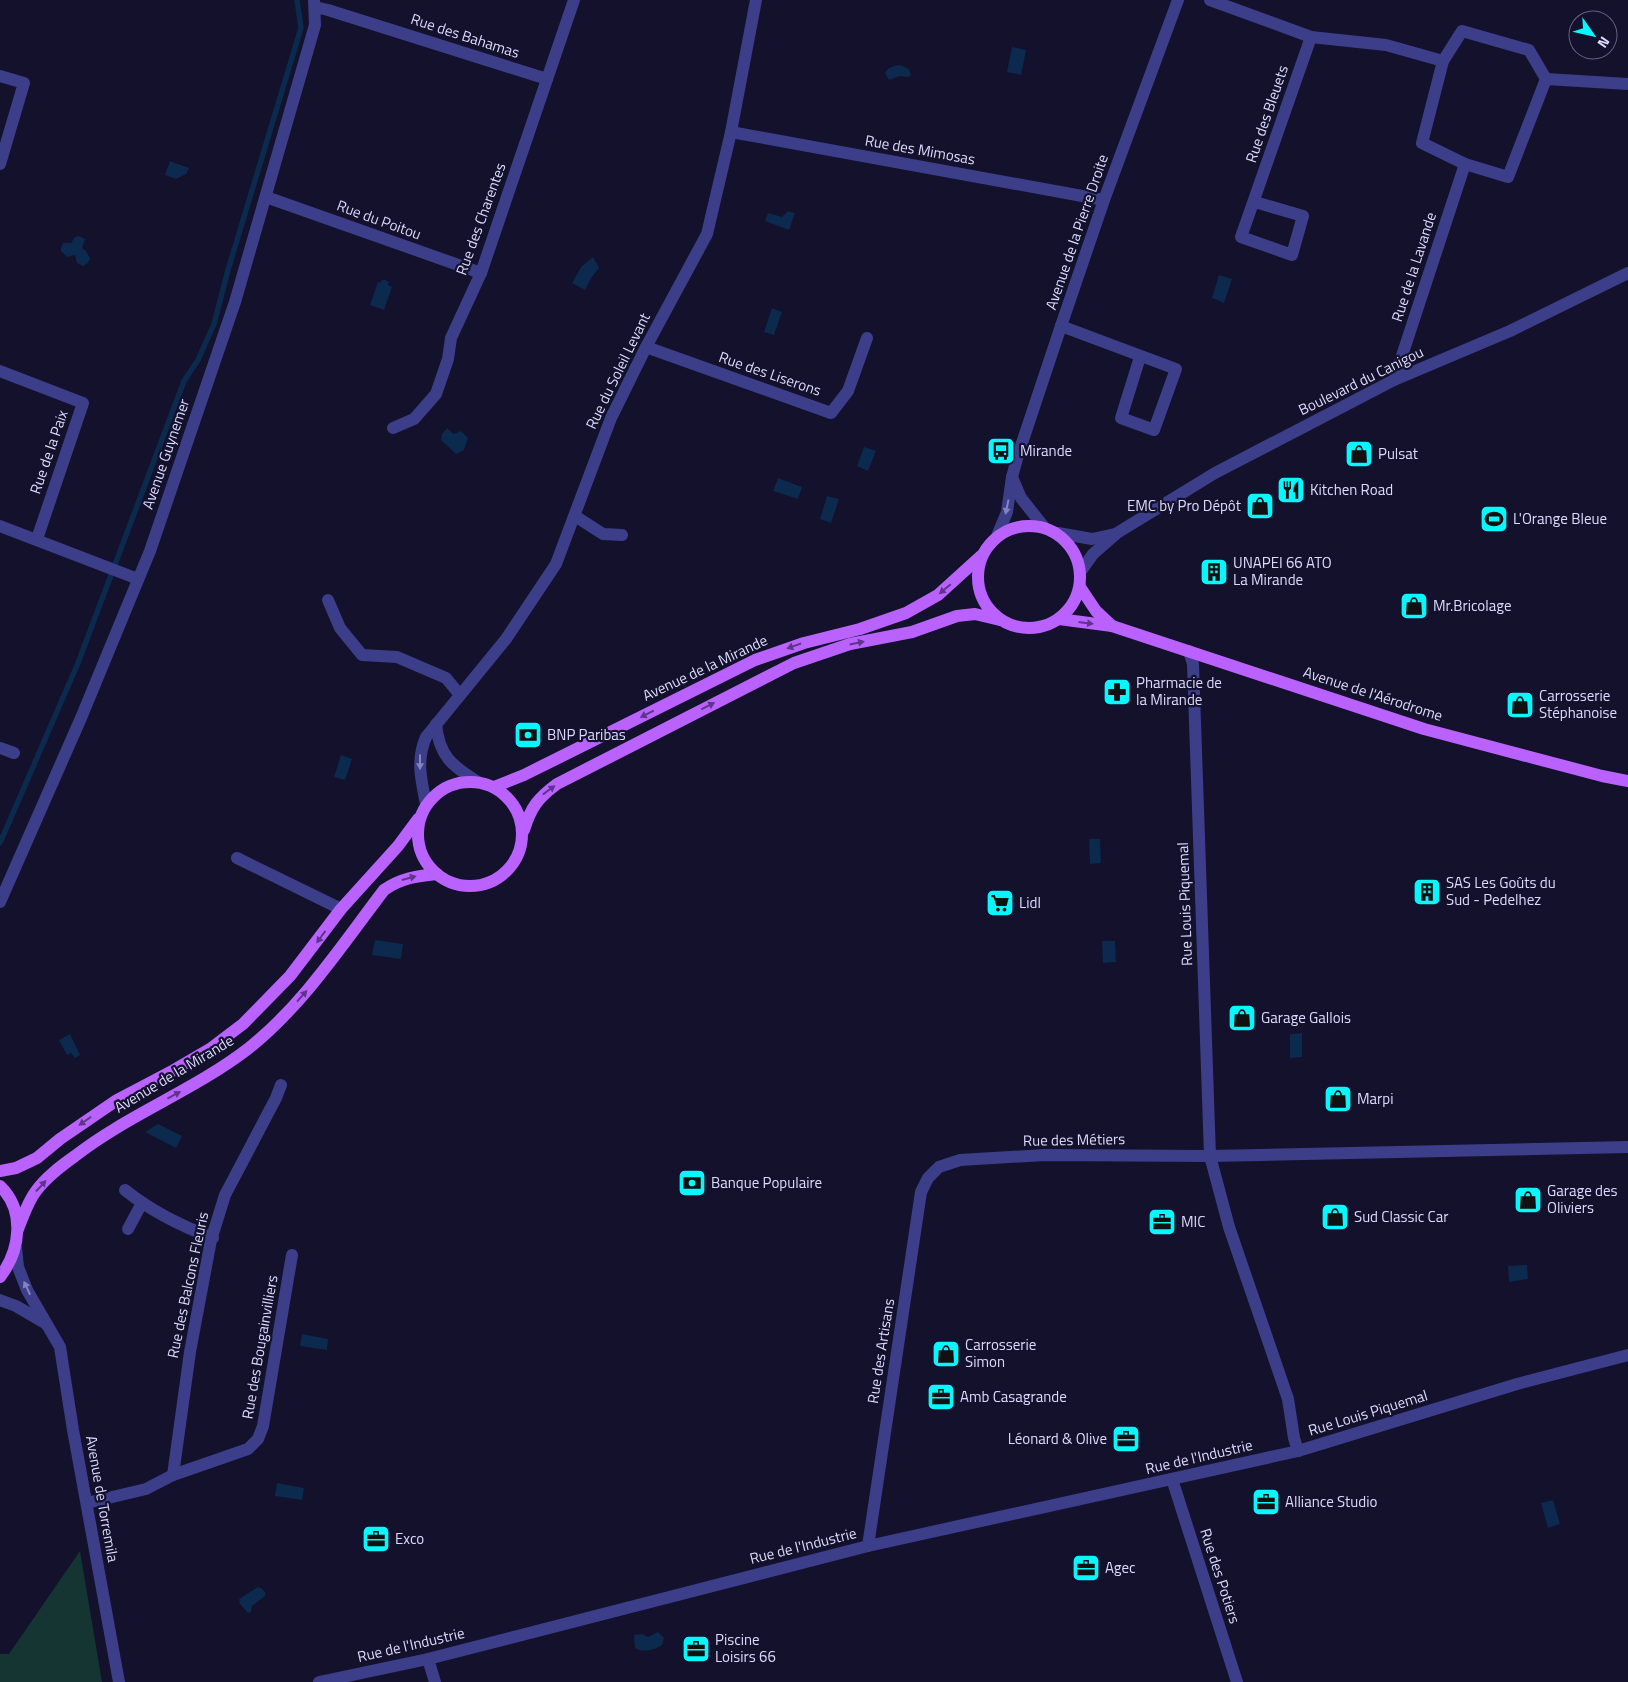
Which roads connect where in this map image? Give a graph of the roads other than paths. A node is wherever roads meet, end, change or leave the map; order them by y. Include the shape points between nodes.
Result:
1 (574, 0) edge
2 (756, 0) edge
3 (1178, 0) edge
4 (1210, 0) edge
5 (314, 4) edge
6 (1311, 37) junction
7 (1443, 61) junction
8 (0, 76) edge
9 (548, 79) junction
10 (1546, 79) junction
11 (1628, 84) edge
12 (731, 132) junction
13 (0, 164) edge
14 (1465, 164) junction
15 (266, 197) junction
16 (1104, 200) junction
17 (1255, 202) junction
18 (481, 273) junction
19 (1628, 273) edge
20 (1061, 326) junction
21 (867, 338) dead end
22 (646, 348) junction
23 (1140, 357) junction
24 (0, 371) edge
25 (1394, 380) junction
26 (393, 428) dead end
27 (1012, 477) junction
28 (575, 516) junction
29 (0, 526) edge
30 (1044, 527) junction
31 (1058, 533) junction
32 (1117, 533) junction
33 (622, 535) dead end
34 (997, 536) junction
35 (37, 539) junction
36 (982, 556) junction
37 (1081, 572) junction
38 (138, 579) junction
39 (1080, 587) junction
40 (328, 600) dead end
41 (1059, 619) junction
42 (1000, 620) junction
43 (1112, 626) junction
44 (1189, 651) junction
45 (460, 695) junction
46 (436, 724) junction
47 (0, 748) edge
48 (14, 753) dead end
49 (1628, 781) edge
50 (478, 782) junction
51 (494, 787) junction
52 (426, 804) junction
53 (418, 818) junction
54 (524, 830) junction
55 (237, 858) dead end
56 (437, 874) junction
57 (0, 902) edge
58 (341, 909) junction
59 (280, 1085) dead end
60 (1628, 1147) edge
61 (1210, 1156) junction
62 (939, 1167) joint
63 (0, 1171) edge
64 (0, 1186) edge
65 (125, 1190) dead end
66 (142, 1203) junction
67 (18, 1229) junction
68 (128, 1229) dead end
69 (213, 1238) junction
70 (16, 1248) junction
71 (292, 1255) dead end
72 (0, 1276) edge
73 (0, 1300) edge
74 (48, 1324) junction
75 (1628, 1355) edge
76 (1298, 1451) junction
77 (173, 1475) junction
78 (1172, 1479) junction
79 (87, 1503) junction
80 (868, 1546) junction
81 (428, 1659) junction
82 (119, 1682) edge
83 (319, 1682) edge
84 (434, 1682) edge
85 (1236, 1682) edge

1 - 9 street, Rue des Charentes
2 - 12 street, Rue du Soleil Levant
3 - 16 street, Avenue de la Pierre Droite
4 - 6 street
5 - 9 street, Rue des Bahamas
5 - 15 street, Avenue Guynemer via 315,25
6 - 7 street via 1386,45
6 - 17 street, Rue des Bleuets
7 - 10 street via 1462,31 1529,50
7 - 14 street via 1422,143
8 - 13 street via 24,83
9 - 18 street, Rue des Charentes
10 - 11 street
10 - 14 street via 1508,177
12 - 16 street, Rue des Mimosas
12 - 22 street, Rue du Soleil Levant via 707,234
14 - 25 street, Rue de la Lavande
15 - 18 street, Rue du Poitou
15 - 38 street, Avenue Guynemer via 232,311
16 - 20 street, Avenue de la Pierre Droite
17 - 17 street, Rue des Bleuets via 1241,237 1292,256 1303,216
18 - 26 street, Rue des Charentes via 451,338 448,359 436,394 414,419
19 - 25 street, Boulevard du Canigou via 1510,332
20 - 23 street
20 - 27 street, Avenue de la Pierre Droite
21 - 22 street, Rue des Liserons via 848,391 832,413
22 - 28 street, Rue du Soleil Levant via 612,418
23 - 23 street via 1121,418 1154,430 1176,369
24 - 35 street, Rue de la Paix via 83,403
25 - 32 street, Boulevard du Canigou via 1215,473
27 - 30 street via 1021,498
27 -> 34 street, Avenue de la Pierre Droite via 1007,512
28 - 33 street via 603,534
28 - 45 street, Rue du Soleil Levant via 556,564 506,639
29 - 35 street
30 - 31 main road
30 - 34 main road via 1019,526
31 - 32 street, Boulevard du Canigou via 1092,539
31 - 37 main road via 1073,550
32 - 37 street, Boulevard du Canigou via 1093,554
34 - 36 main road
35 - 38 street
36 - 42 main road via 978,574 980,591
36 -> 51 main road, Avenue de la Mirande via 938,595 906,613 755,660
37 - 39 main road
38 - 57 street, Avenue Guynemer
39 - 41 main road via 1076,599
39 - 43 main road, Avenue de l'Aérodrome via 1096,611
40 - 45 street via 340,628 362,655 398,656 446,678
41 - 42 main road via 1031,628 1019,628
41 -> 43 main road, Avenue de l'Aérodrome
54 -> 42 main road via 530,811 542,795 557,784 794,663 850,644 912,632 957,616 975,614
43 - 44 main road, Avenue de l'Aérodrome
44 - 49 main road, Avenue de l'Aérodrome via 1424,728
44 - 61 street, Rue Louis Piquemal via 1194,684
45 - 46 street, Rue du Soleil Levant
46 - 50 street via 445,757
46 -> 52 street, Rue du Soleil Levant via 420,750 419,768
47 - 48 street
50 - 51 main road
50 - 52 main road via 453,784
51 - 54 main road via 510,800
52 - 53 main road
53 - 56 main road via 417,844 423,860
53 - 58 main road, Avenue de la Mirande via 398,846
54 - 56 main road via 515,859 496,880 473,886 450,882
55 - 58 street
67 -> 56 main road, Avenue de la Mirande via 35,1192 56,1170 100,1138 220,1067 280,1021 384,890 412,876
58 -> 63 main road, Avenue de la Mirande via 290,976 243,1024 210,1049 117,1100 37,1158
59 - 69 street, Rue des Balcons Fleuris via 224,1195
60 - 61 street
61 - 62 street, Rue des Métiers via 1045,1155 960,1160
61 - 76 street, Rue Louis Piquemal via 1229,1227 1288,1399
62 - 80 street, Rue des Artisans via 921,1192
64 - 67 main road via 14,1207
65 - 66 street
66 - 68 street
66 - 69 street
67 - 70 main road
69 - 77 street, Rue des Balcons Fleuris via 190,1352
70 - 72 main road via 9,1266
74 -> 70 street, Avenue de Torremila via 27,1290 18,1267
71 - 77 street, Rue des Bougainvilliers via 263,1426 258,1439 248,1449
73 - 74 street
74 - 79 street, Avenue de Torremila via 60,1347
75 - 76 street, Rue Louis Piquemal via 1517,1384
76 - 78 street, Rue de l'Industrie
77 - 79 street, Rue des Bougainvilliers via 146,1489
78 - 80 street, Rue de l'Industrie
78 - 85 street, Rue des Potiers
79 - 82 street, Avenue de Torremila
80 - 81 street, Rue de l'Industrie
81 - 83 street, Rue de l'Industrie
81 - 84 street

